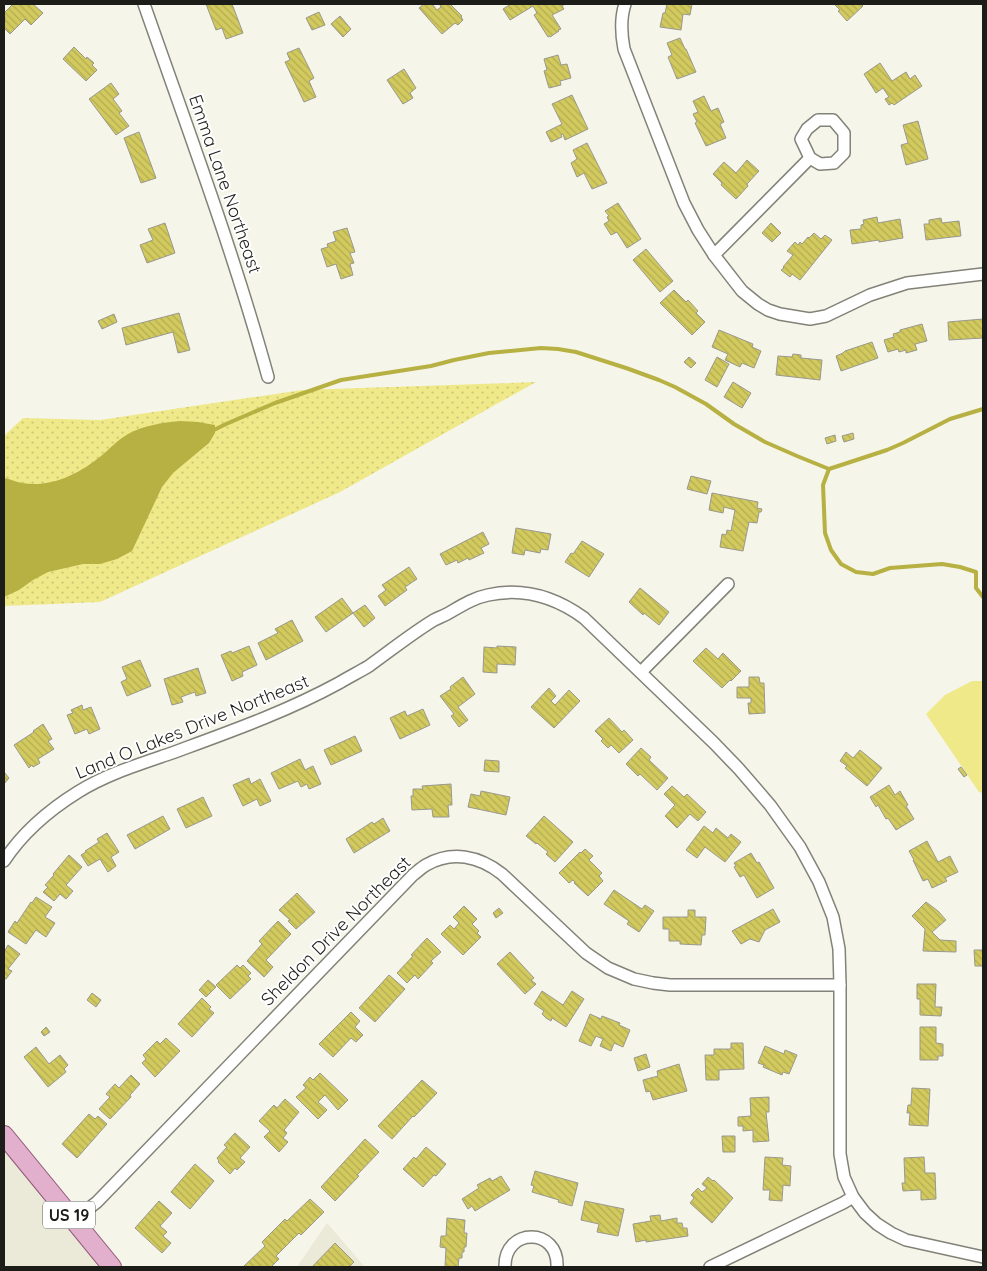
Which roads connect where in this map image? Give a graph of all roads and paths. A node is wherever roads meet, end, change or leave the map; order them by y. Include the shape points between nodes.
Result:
1 (144, 4) edge
2 (625, 4) edge
3 (810, 158) dead end
4 (714, 255) junction
5 (983, 274) edge
6 (268, 377) dead end
7 (728, 584) dead end
8 (641, 672) junction
9 (4, 861) edge
10 (840, 985) junction
11 (4, 1135) edge
12 (853, 1197) junction
13 (74, 1220) junction
14 (983, 1257) edge
15 (108, 1266) edge
16 (505, 1267) edge
17 (558, 1267) edge
18 (710, 1267) edge

1 - 6 street, Emma Lane Northeast via 238,273
2 - 4 street via 621,22 624,49 684,203
3 - 4 street
4 - 5 street via 742,291 758,304 780,314 810,319 826,316 870,295 907,283
7 - 8 street
8 - 9 street, Land O Lakes Drive Northeast via 570,608 534,594 488,595 466,602 433,621 367,667 313,697 258,721 113,774 80,791 33,825
8 - 10 street, Land O Lakes Drive Northeast via 739,769 800,847 833,917 839,949
10 - 12 street, Land O Lakes Drive Northeast via 840,1154 844,1177
10 - 13 street, Sheldon Drive Northeast via 670,985 634,979 608,968 586,953 493,866 467,857 441,859 413,875 97,1202
11 - 13 main road, US 19
12 - 14 street, Land O Lakes Drive Northeast via 877,1224 906,1240
12 - 18 street
13 - 15 main road, US 19
16 - 17 street via 510,1247 528,1237 542,1239 553,1248

